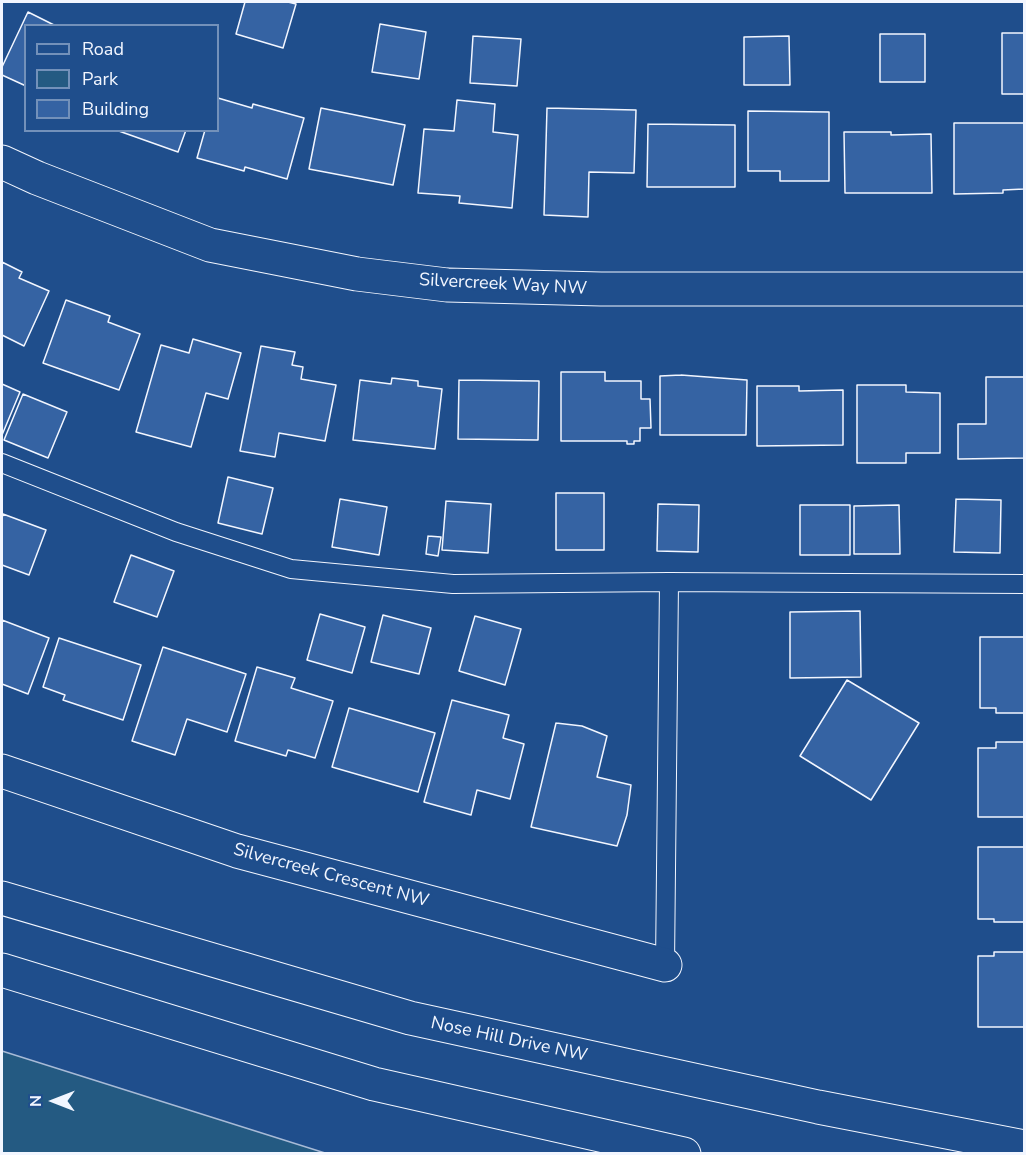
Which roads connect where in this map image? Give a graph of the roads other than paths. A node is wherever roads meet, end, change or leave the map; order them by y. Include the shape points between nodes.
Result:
1 (2, 162) edge
2 (1024, 289) edge
3 (2, 463) edge
4 (669, 582) junction
5 (1024, 584) edge
6 (2, 771) edge
7 (2, 898) edge
8 (665, 964) joint
9 (2, 970) edge
10 (1024, 1147) edge
11 (684, 1154) edge

1 - 2 main road, Silvercreek Way NW via 210,245 357,274 447,285 601,289
3 - 4 lane via 176,532 291,569 453,584
4 - 5 lane
4 - 8 lane
6 - 8 main road, Silvercreek Crescent NW via 237,851
7 - 10 main road, Nose Hill Drive NW via 410,1018 818,1107
9 - 11 main road via 374,1084

